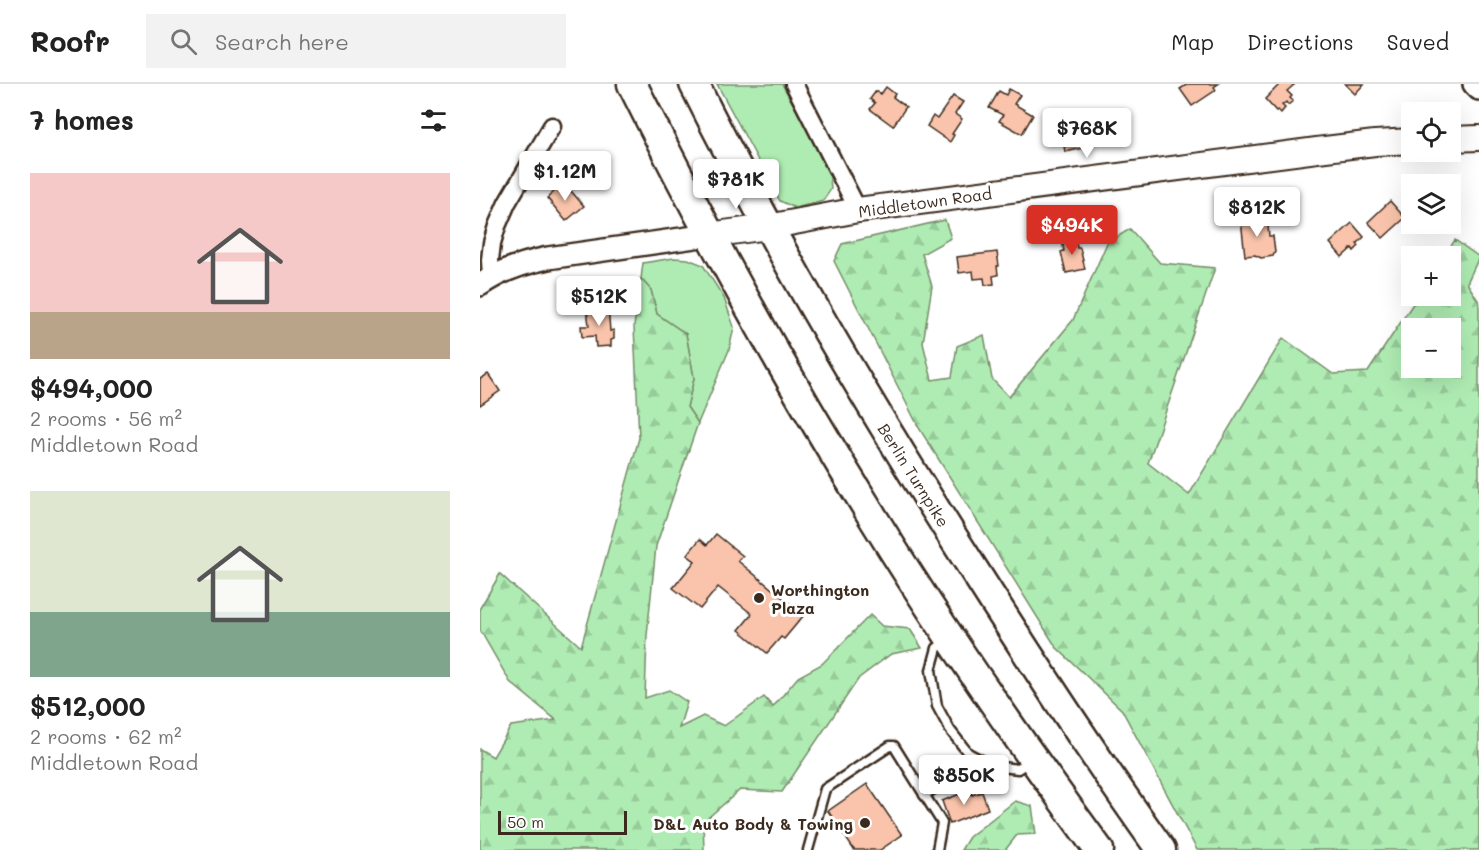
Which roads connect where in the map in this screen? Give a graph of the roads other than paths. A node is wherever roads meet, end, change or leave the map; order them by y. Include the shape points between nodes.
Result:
1 (632, 84) edge
2 (694, 84) edge
3 (794, 84) edge
4 (1474, 84) edge
5 (1479, 89) edge
6 (552, 126) dead end
7 (1479, 138) edge
8 (1461, 139) edge
9 (1401, 142) edge
10 (858, 210) junction
11 (768, 227) junction
12 (709, 235) junction
13 (485, 281) edge
14 (951, 638) junction
15 (968, 753) junction
16 (1034, 758) junction
17 (924, 795) junction
18 (808, 850) edge
19 (937, 850) edge
20 (1099, 850) edge
21 (1161, 850) edge

1 - 12 highway
2 - 11 highway, Berlin Turnpike
3 - 10 street
4 - 5 street
6 - 13 street via 497,226
7 - 8 main road
9 - 10 main road, Middletown Road
10 - 11 main road, Middletown Road
11 - 12 main road, Middletown Road
11 - 21 highway, Berlin Turnpike via 926,495 1063,708
12 - 13 street, Middletown Road via 548,258 510,268
12 - 14 highway via 877,525
14 - 15 lane via 937,648 932,679 936,706
14 - 16 highway
15 - 16 lane via 993,766 1018,769
15 - 17 lane via 953,777
16 - 20 highway
17 - 18 lane via 894,746 890,746 825,789
17 - 19 lane via 942,823

